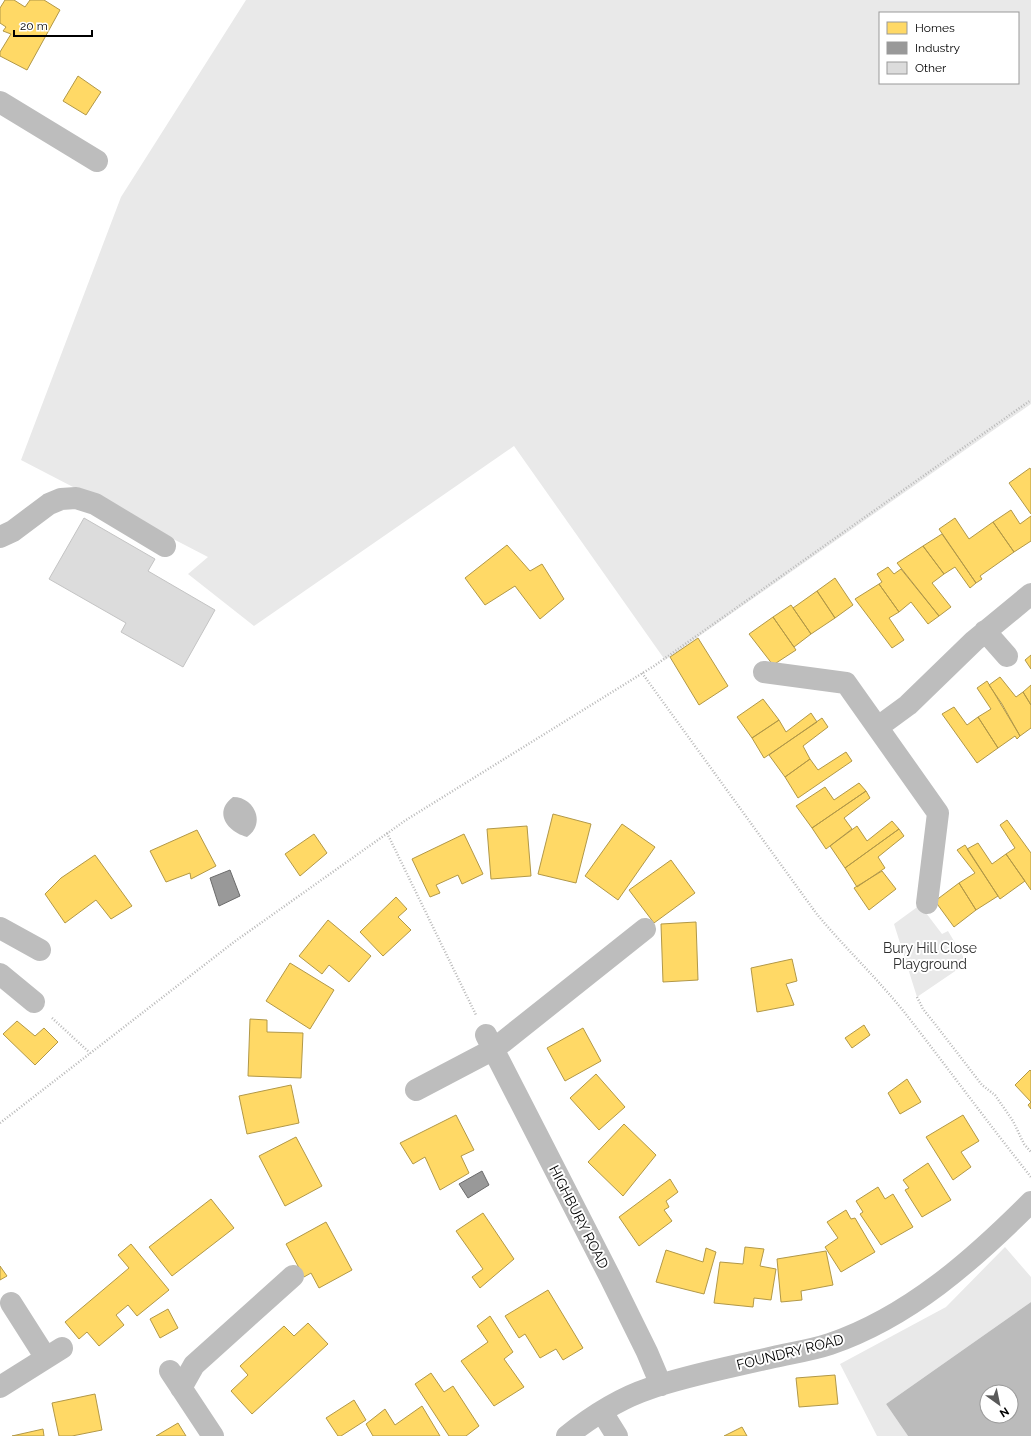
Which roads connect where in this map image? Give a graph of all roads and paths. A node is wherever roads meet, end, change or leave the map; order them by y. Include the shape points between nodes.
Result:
1 (0, 102) edge
2 (97, 161) dead end
3 (1031, 400) edge
4 (0, 537) edge
5 (165, 546) dead end
6 (1031, 594) edge
7 (985, 631) junction
8 (1007, 656) dead end
9 (764, 672) dead end
10 (642, 673) junction
11 (878, 727) junction
12 (387, 833) junction
13 (927, 903) dead end
14 (0, 928) edge
15 (645, 930) dead end
16 (40, 950) dead end
17 (0, 974) edge
18 (917, 997) dead end
19 (34, 1002) joint
20 (490, 1042) junction
21 (90, 1053) junction
22 (416, 1090) dead end
23 (0, 1123) edge
24 (1031, 1152) edge
25 (1031, 1177) edge
26 (1031, 1202) edge
27 (293, 1276) dead end
28 (11, 1303) dead end
29 (661, 1385) junction
30 (0, 1387) edge
31 (602, 1412) junction
32 (213, 1436) edge
33 (567, 1436) edge
34 (617, 1436) edge

1 - 2 street
3 - 10 path
4 - 5 street via 13,531 49,504 61,499 76,498 95,504
6 - 7 street
7 - 8 street
7 - 11 street via 908,705
9 - 11 street via 846,683
10 - 12 path
10 - 25 path via 816,913 904,1012
11 - 13 street via 938,812
12 - 20 path
12 - 21 path via 234,942
14 - 16 street
15 - 20 street via 554,1001
17 - 19 street
18 - 24 path via 982,1085 995,1095
19 - 21 path
20 - 22 street
20 - 29 street, HIGHBURY ROAD via 614,1284
21 - 23 path
26 - 29 street, FOUNDRY ROAD via 986,1245 932,1290 878,1324 828,1345
27 - 32 street via 176,1380
28 - 30 street via 54,1353
29 - 31 street, FOUNDRY ROAD via 640,1392
31 - 33 street, FOUNDRY ROAD
31 - 34 street

